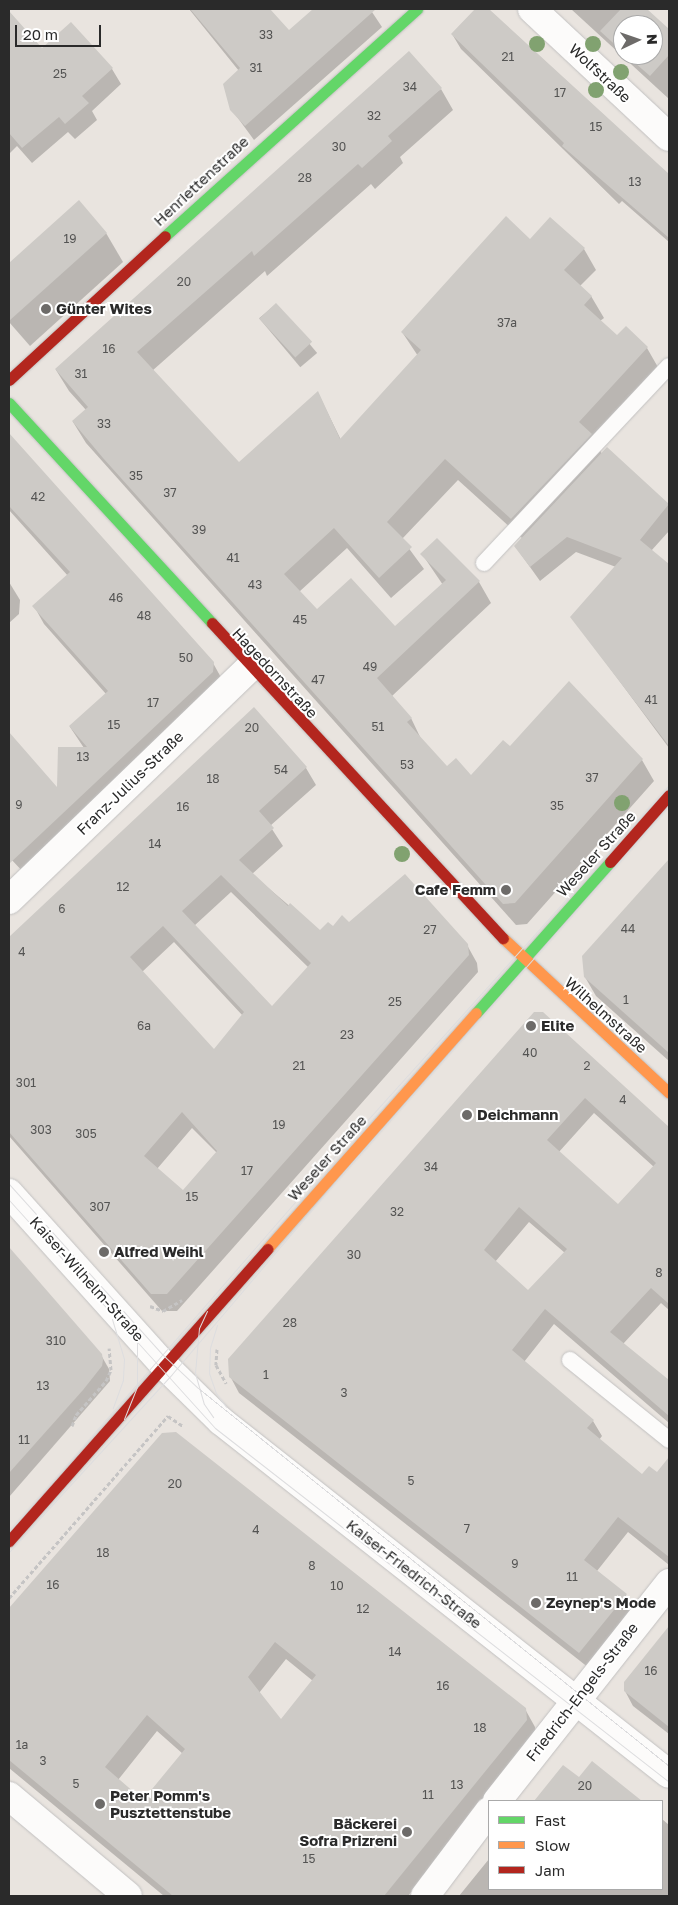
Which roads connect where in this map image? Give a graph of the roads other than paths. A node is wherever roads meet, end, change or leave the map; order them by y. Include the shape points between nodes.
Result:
1 (417, 9) edge
2 (532, 9) edge
3 (669, 137) edge
4 (667, 371) edge
5 (9, 380) edge
6 (9, 403) edge
7 (484, 563) dead end
8 (250, 667) junction
9 (669, 795) edge
10 (10, 898) edge
11 (523, 959) junction
12 (669, 1093) edge
13 (9, 1193) edge
14 (570, 1360) dead end
15 (164, 1366) junction
16 (669, 1440) edge
17 (9, 1542) edge
18 (669, 1583) edge
19 (575, 1699) junction
20 (669, 1774) edge
21 (9, 1796) edge
22 (498, 1800) edge
23 (488, 1812) edge
24 (128, 1896) edge
25 (425, 1896) edge

1 - 5 street, Henriettenstraße via 244,162
2 - 3 street, Wolfstraße
4 - 7 lane
6 - 8 street, Hagedornstraße
8 - 10 street, Franz-Julius-Straße
8 - 11 street, Hagedornstraße
9 - 11 street, Weseler Straße
11 - 12 street, Wilhelmstraße
11 - 15 street, Weseler Straße
13 - 15 street, Kaiser-Wilhelm-Straße
14 - 16 lane
15 - 17 street, Weseler Straße
15 - 19 street, Kaiser-Friedrich-Straße via 228,1427
18 - 19 street, Friedrich-Engels-Straße
19 - 20 street, Kaiser-Friedrich-Straße
19 - 22 street, Friedrich-Engels-Straße
21 - 24 street
23 - 25 street

